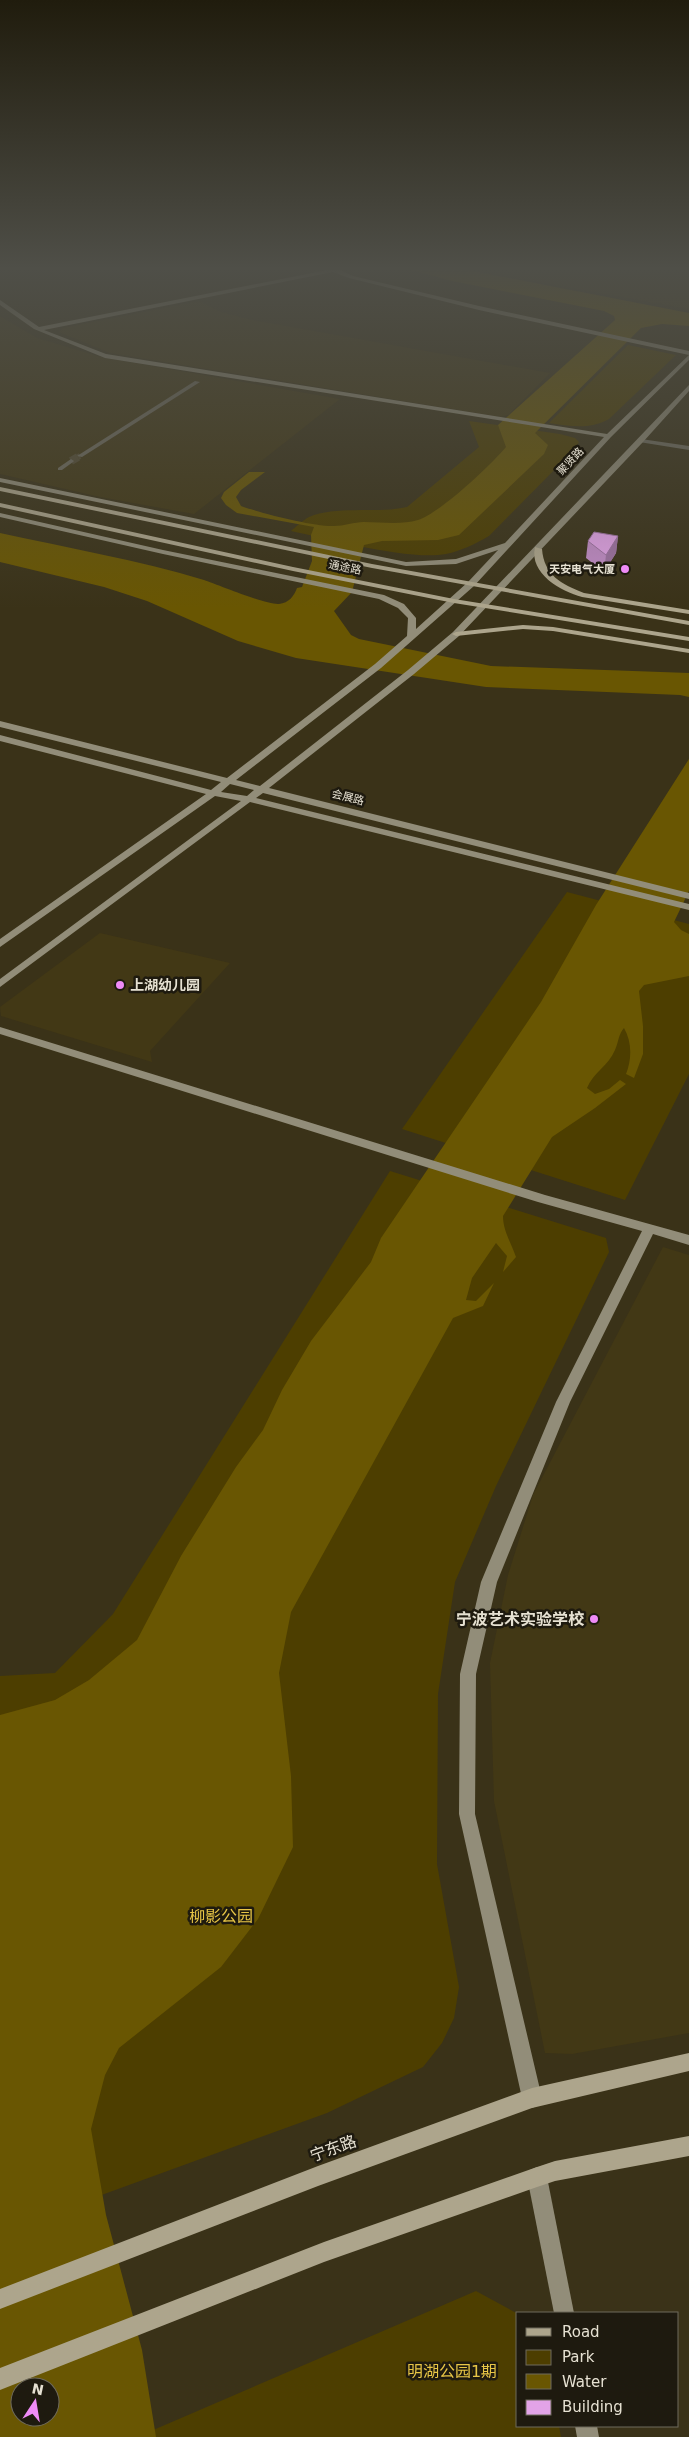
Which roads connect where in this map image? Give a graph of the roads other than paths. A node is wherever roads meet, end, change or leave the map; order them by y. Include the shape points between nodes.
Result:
1 (197, 382) dead end
2 (266, 382) edge
3 (664, 382) edge
4 (689, 387) edge
5 (609, 436) junction
6 (641, 441) junction
7 (689, 448) edge
8 (80, 456) tunnel mouth
9 (71, 461) tunnel mouth
10 (60, 469) dead end
11 (0, 480) edge
12 (0, 488) edge
13 (0, 505) edge
14 (0, 515) edge
15 (511, 541) junction
16 (301, 547) junction
17 (538, 549) junction
18 (472, 584) junction
19 (499, 589) junction
20 (454, 601) junction
21 (484, 606) junction
22 (689, 612) edge
23 (689, 623) edge
24 (456, 634) junction
25 (411, 638) junction
26 (689, 640) edge
27 (689, 651) edge
28 (0, 724) edge
29 (0, 738) edge
30 (227, 781) junction
31 (262, 789) junction
32 (212, 793) junction
33 (248, 799) junction
34 (689, 896) edge
35 (689, 907) edge
36 (0, 944) edge
37 (0, 984) edge
38 (0, 1030) edge
39 (650, 1228) junction
40 (689, 1240) edge
41 (689, 2062) edge
42 (532, 2098) junction
43 (689, 2146) edge
44 (537, 2177) junction
45 (0, 2299) edge
46 (564, 2312) edge
47 (0, 2379) edge

1 - 8 street
2 - 5 street
3 - 5 street, 聚贤路
4 - 6 street
5 - 15 street, 聚贤路
6 - 7 street
6 - 17 street
9 - 10 street
11 - 16 street
12 - 16 main road, 通途路
13 - 20 main road, 通途路
14 - 25 street via 381,597 401,606 412,618
15 - 16 street via 477,557 433,566
15 - 18 street, 聚贤路
16 - 18 main road, 通途路 via 372,566
17 - 19 street
17 - 22 main road via 541,569 551,580 582,595
18 - 19 main road, 通途路
18 - 20 street, 聚贤路
19 - 21 street
19 - 23 main road, 通途路
20 - 21 main road, 通途路
20 - 25 street, 聚贤路
21 - 24 street
21 - 26 main road, 通途路
24 - 27 main road via 523,627 553,628
24 - 31 street
25 - 30 street, 聚贤路
28 - 30 street, 会展路
29 - 32 street, 会展路
30 - 31 street, 会展路
30 - 32 street, 聚贤路
31 - 33 street
31 - 34 street, 会展路
32 - 33 street, 会展路
32 - 36 street, 聚贤路
33 - 35 street, 会展路
33 - 37 street
38 - 39 street via 542,1199
39 - 40 street
39 - 42 street via 563,1402 489,1582 468,1674 467,1814
41 - 42 main road, 宁东路
42 - 45 main road, 宁东路 via 318,2176
43 - 44 main road
44 - 46 street
44 - 47 main road via 324,2252

